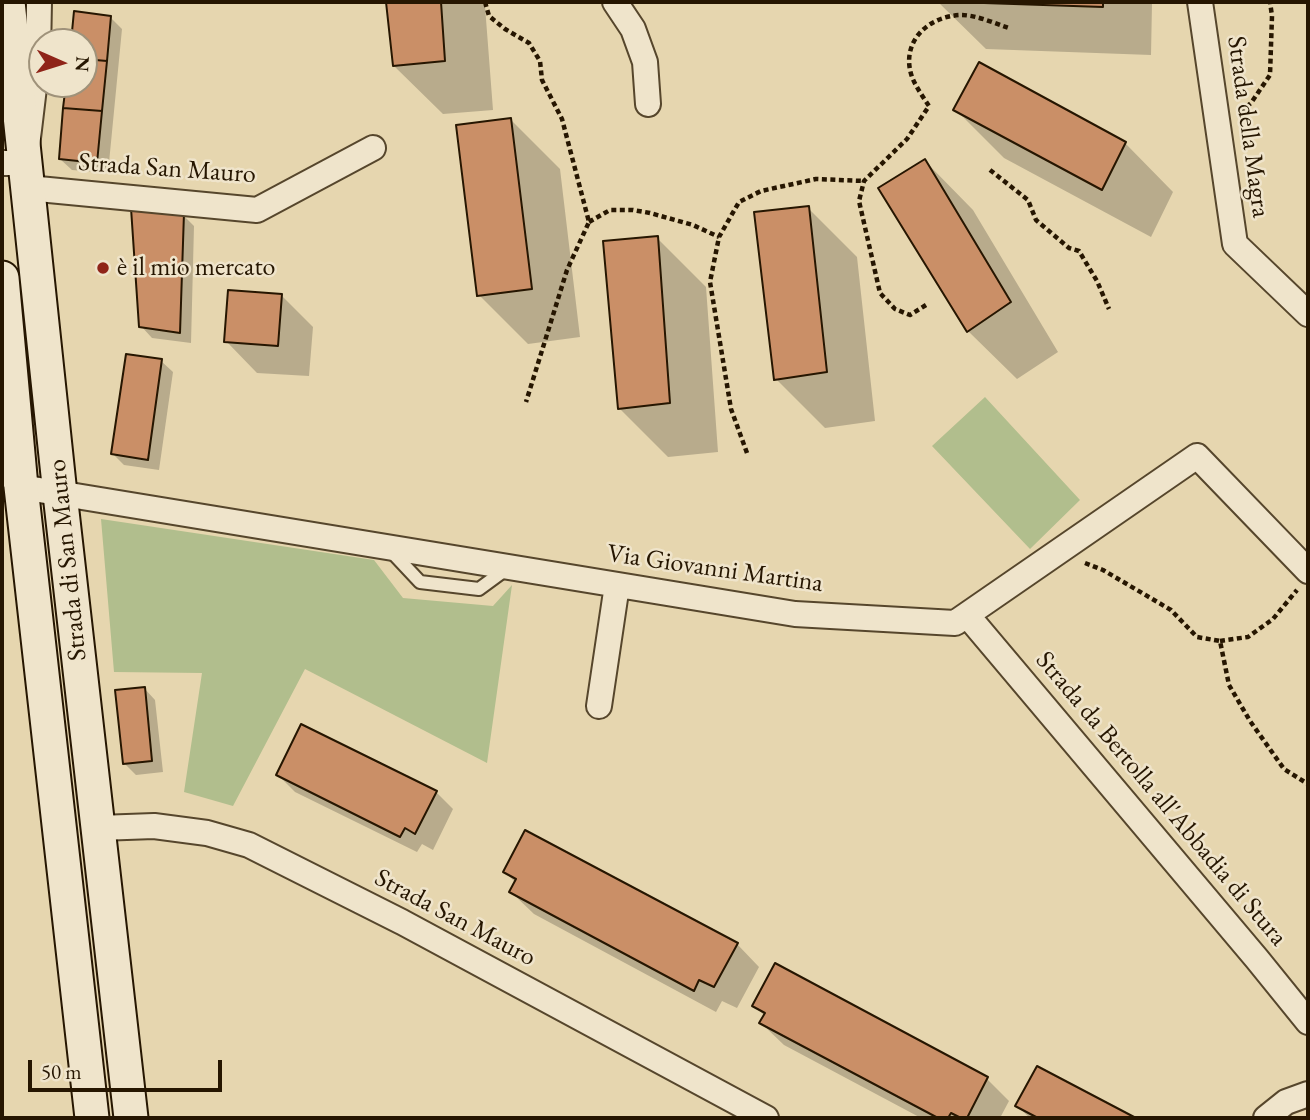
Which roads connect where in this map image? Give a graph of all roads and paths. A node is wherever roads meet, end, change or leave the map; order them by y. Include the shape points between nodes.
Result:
1 (39, 2) edge
2 (485, 2) edge
3 (615, 2) edge
4 (1200, 2) edge
5 (1270, 2) edge
6 (13, 11) edge
7 (1009, 28) dead end
8 (648, 104) dead end
9 (1218, 131) junction
10 (373, 148) dead end
11 (990, 170) dead end
12 (18, 172) edge
13 (864, 181) junction
14 (589, 222) junction
15 (719, 237) junction
16 (2, 278) edge
17 (926, 305) dead end
18 (1109, 309) dead end
19 (1308, 314) edge
20 (526, 402) dead end
21 (747, 453) dead end
22 (11, 481) edge
23 (61, 494) junction
24 (1058, 552) junction
25 (1305, 578) edge
26 (617, 585) junction
27 (967, 615) junction
28 (1220, 641) junction
29 (599, 706) dead end
30 (1308, 784) edge
31 (99, 828) junction
32 (1308, 1022) edge
33 (1308, 1094) edge
34 (92, 1118) edge
35 (131, 1118) edge
36 (766, 1118) edge
37 (1266, 1118) edge

1 - 12 street via 38,54
2 - 14 path via 489,16 529,43 540,61 542,80 562,119
3 - 8 street via 633,29 645,62
4 - 9 street, Strada della Magra
5 - 9 path via 1270,75 1251,103
6 - 12 main road, Strada di San Mauro
7 - 13 path via 962,15 922,28 909,54 912,76 929,106 907,139
9 - 19 street, Strada della Magra via 1235,244
10 - 12 street, Strada San Mauro via 257,210
11 - 18 path via 1028,200 1036,220 1079,251
12 - 23 main road, Strada di San Mauro
13 - 15 path via 816,179 761,191 739,202
13 - 17 path via 859,201 880,293 895,309 910,315
14 - 15 path via 610,210 633,210 694,225
14 - 20 path via 567,270
15 - 21 path via 710,282 730,409
16 - 22 main road, Strada di San Mauro via 13,398
22 - 23 street, Via Giovanni Martina
22 - 34 main road, Strada di San Mauro
23 - 26 street, Via Giovanni Martina
23 - 31 main road, Strada di San Mauro
24 - 25 street, Via Giovanni Martina via 1197,456
24 - 27 street, Via Giovanni Martina
24 - 28 path via 1137,589 1171,610 1197,637
25 - 28 path via 1273,619 1248,637
26 - 27 street, Via Giovanni Martina via 796,614 956,623
26 - 29 street
27 - 32 street, Strada da Bertolla all'Abbadia di Stura
28 - 30 path via 1230,685 1251,721 1284,769
31 - 35 main road, Strada di San Mauro
31 - 36 street, Strada San Mauro via 154,826 207,832 249,845
33 - 37 street via 1286,1102

